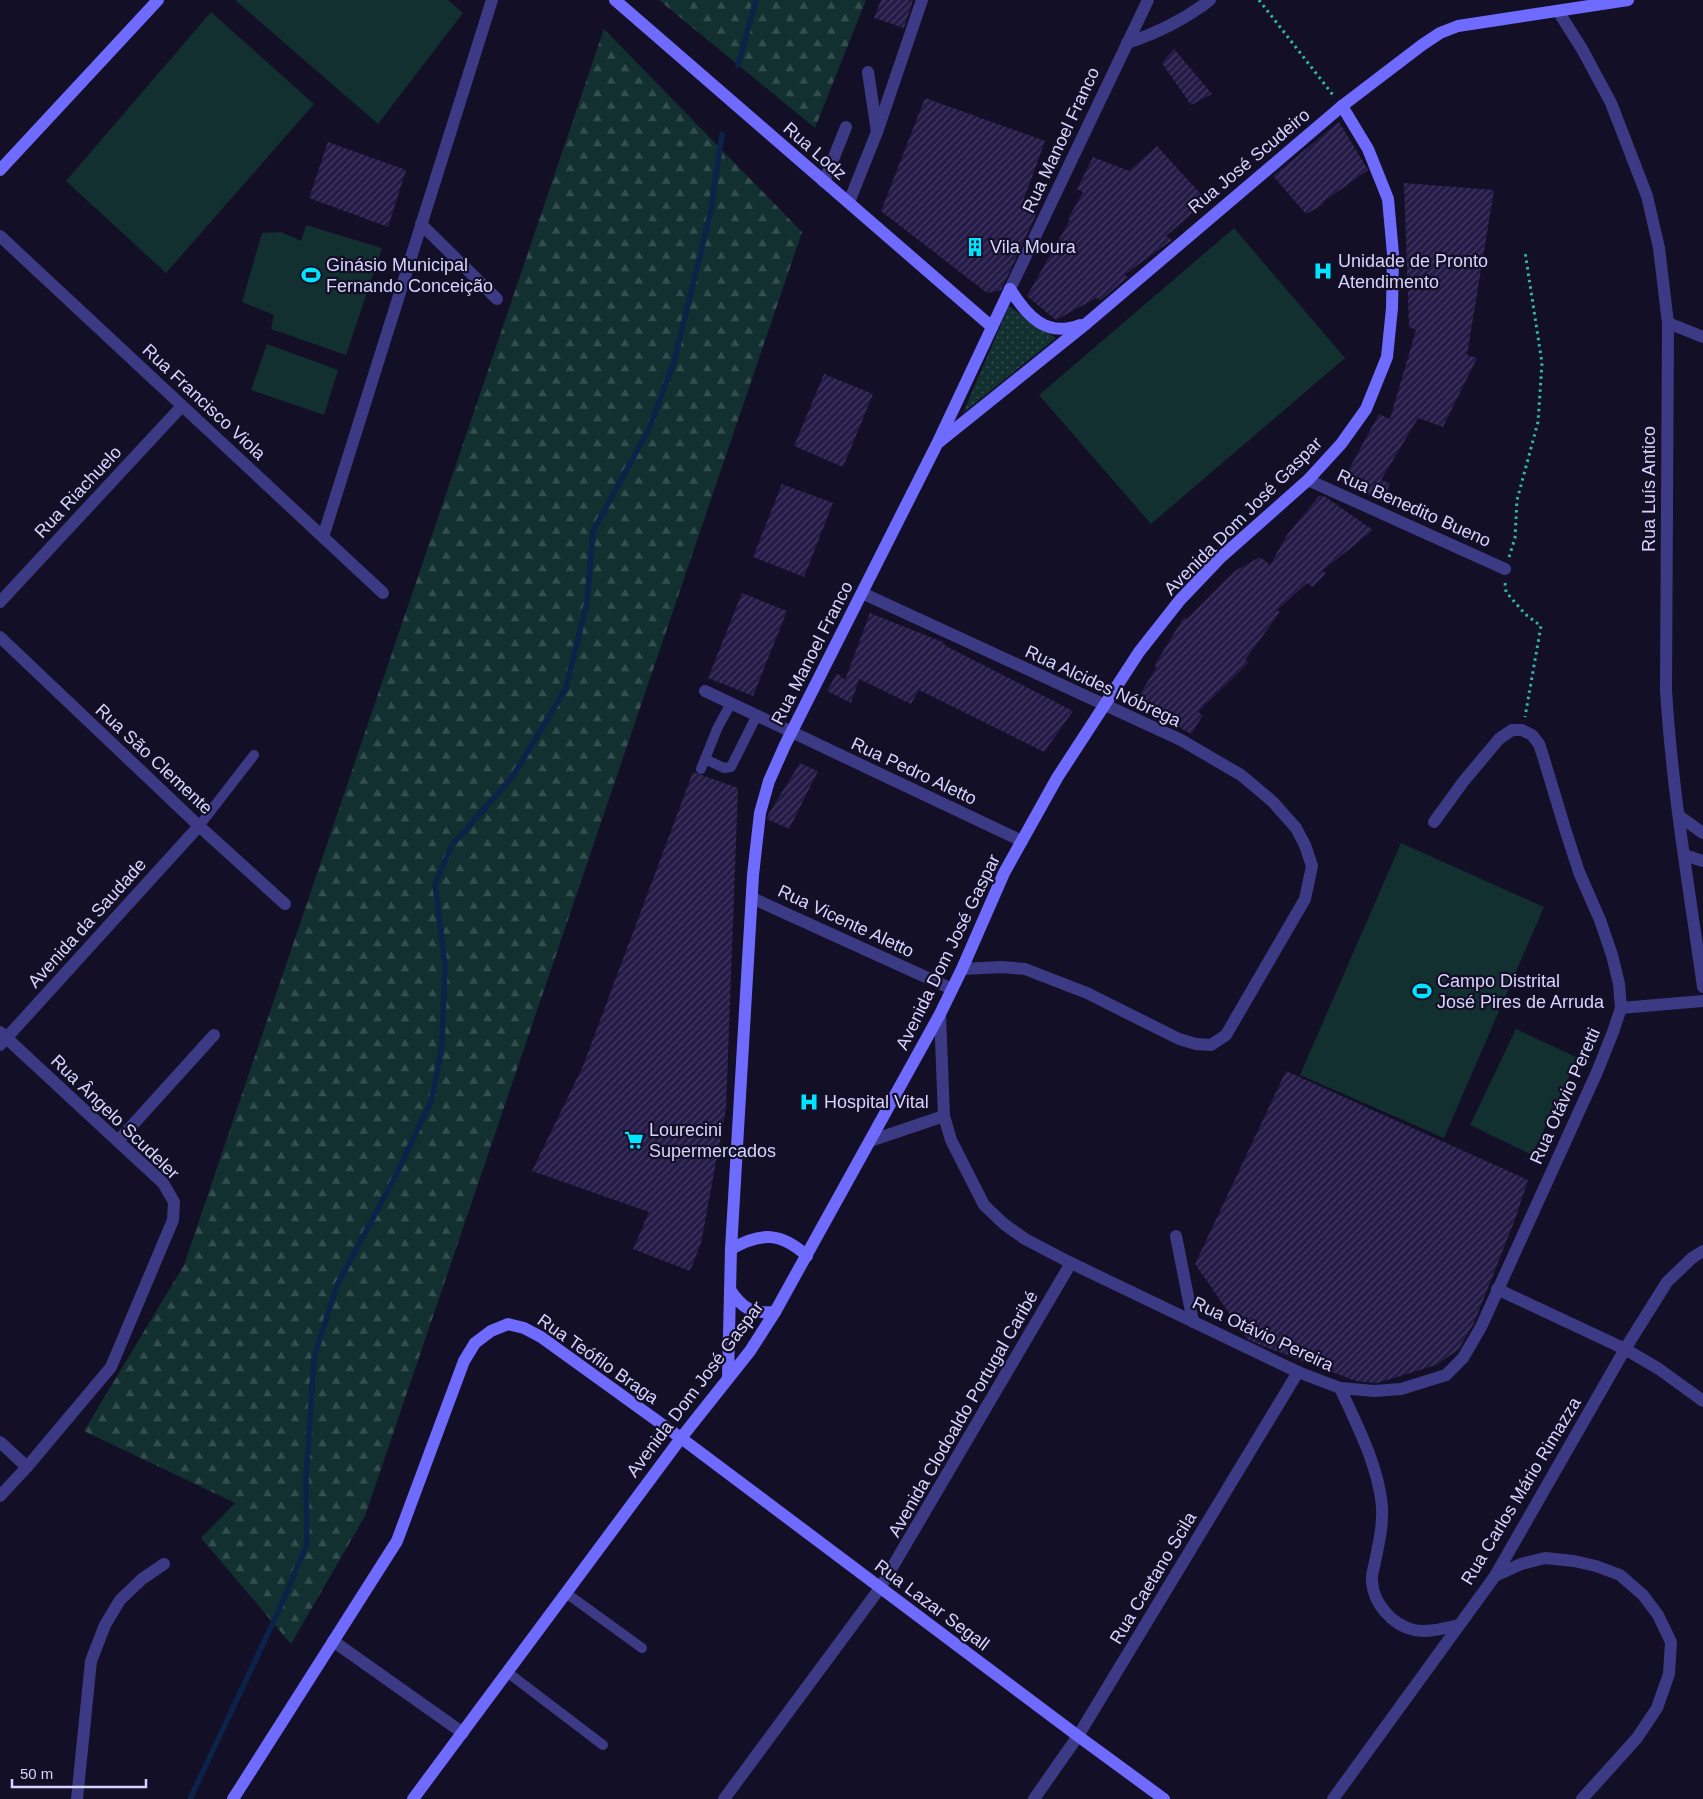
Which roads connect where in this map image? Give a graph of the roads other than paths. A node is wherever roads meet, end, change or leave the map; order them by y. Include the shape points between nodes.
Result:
1 (158, 0) edge
2 (492, 0) edge
3 (616, 0) edge
4 (922, 0) edge
5 (1148, 0) edge
6 (1210, 0) edge
7 (1628, 0) edge
8 (1558, 10) junction
9 (1127, 43) junction
10 (868, 72) dead end
11 (1342, 106) junction
12 (846, 127) dead end
13 (877, 132) junction
14 (0, 170) edge
15 (824, 182) junction
16 (849, 202) junction
17 (421, 224) junction
18 (0, 236) edge
19 (1010, 289) junction
20 (497, 299) dead end
21 (1087, 323) junction
22 (1668, 323) junction
23 (992, 328) junction
24 (1703, 337) edge
25 (182, 406) junction
26 (937, 444) junction
27 (1308, 480) junction
28 (323, 537) junction
29 (1505, 569) road end
30 (383, 593) dead end
31 (862, 593) junction
32 (0, 602) edge
33 (0, 637) edge
34 (705, 691) dead end
35 (731, 703) junction
36 (1104, 706) junction
37 (757, 715) junction
38 (792, 732) junction
39 (254, 755) dead end
40 (1679, 816) junction
41 (1434, 822) dead end
42 (199, 826) junction
43 (1703, 833) edge
44 (1022, 841) junction
45 (1684, 855) junction
46 (1703, 861) edge
47 (752, 898) junction
48 (285, 904) dead end
49 (962, 969) junction
50 (1703, 987) edge
51 (952, 990) junction
52 (1703, 1002) edge
53 (1621, 1008) junction
54 (940, 1014) junction
55 (214, 1035) dead end
56 (2, 1038) edge
57 (944, 1116) junction
58 (118, 1141) junction
59 (870, 1141) junction
60 (1176, 1236) dead end
61 (731, 1249) junction
62 (1703, 1251) edge
63 (807, 1256) junction
64 (1071, 1263) junction
65 (730, 1290) junction
66 (1497, 1290) junction
67 (775, 1312) junction
68 (1193, 1322) junction
69 (1625, 1349) junction
70 (1298, 1372) junction
71 (728, 1378) junction
72 (1340, 1388) junction
73 (1703, 1401) edge
74 (681, 1438) junction
75 (0, 1442) edge
76 (27, 1467) junction
77 (0, 1496) edge
78 (164, 1564) dead end
79 (1495, 1576) junction
80 (880, 1588) junction
81 (566, 1593) junction
82 (1459, 1625) junction
83 (333, 1641) junction
84 (642, 1648) dead end
85 (507, 1672) junction
86 (463, 1733) junction
87 (1078, 1736) junction
88 (603, 1745) dead end
89 (77, 1799) edge
90 (233, 1799) edge
91 (413, 1799) edge
92 (724, 1799) edge
93 (1034, 1799) edge
94 (1164, 1799) edge
95 (1333, 1799) edge
96 (1582, 1799) edge

1 - 14 street
2 - 17 street
3 - 15 street, Rua Lodz
4 - 13 street
5 - 9 street, Rua Manoel Franco
6 - 9 street via 1173,25
7 - 8 street, Rua José Scudeiro
8 - 11 street, Rua José Scudeiro via 1458,26 1440,33
8 - 22 street, Rua Luís Antico via 1611,103 1636,162 1659,248
9 - 19 street, Rua Manoel Franco
10 - 13 street
11 - 21 street, Rua José Scudeiro
11 - 27 street, Avenida Dom José Gaspar via 1368,149 1388,199 1393,254 1392,308 1387,357 1366,409 1341,444
12 - 15 street
13 - 16 street
15 - 16 street, Rua Lodz
16 - 23 street, Rua Lodz
17 - 20 street
17 - 28 street
18 - 25 street, Rua Francisco Viola
19 - 21 street via 1019,304 1040,324 1068,329
19 - 23 street, Rua Manoel Franco
21 - 26 street, Rua José Scudeiro
22 - 24 street
22 - 40 street, Rua Luís Antico via 1666,690
23 - 26 street, Rua Manoel Franco
25 - 28 street, Rua Francisco Viola
25 - 32 street, Rua Riachuelo
26 - 31 street, Rua Manoel Franco
27 - 29 street, Rua Benedito Bueno
27 - 36 street, Avenida Dom José Gaspar via 1220,558 1180,600 1139,652
28 - 30 street, Rua Francisco Viola
31 - 36 street, Rua Alcides Nóbrega
31 - 38 street, Rua Manoel Franco
33 - 42 street, Rua São Clemente
34 - 35 street, Rua Pedro Aletto
35 - 37 street, Rua Pedro Aletto
35 - 37 lane via 703,764 731,767
36 - 44 street, Avenida Dom José Gaspar via 1057,778
36 - 49 street, Rua Alcides Nóbrega via 1181,740 1241,775 1273,802 1296,828 1312,866 1305,899 1226,1035 1211,1045 1179,1039 1087,993 1025,968
37 - 38 street, Rua Pedro Aletto
38 - 44 street, Rua Pedro Aletto
38 - 47 street, Rua Manoel Franco via 769,781 760,813
39 - 42 lane
40 - 43 street
40 - 45 street, Rua Luís Antico
41 - 53 street, Rua Otávio Peretti via 1499,739 1512,730 1532,735 1541,750 1576,864 1612,955
42 - 48 street, Rua São Clemente
42 - 56 street, Avenida da Saudade
44 - 49 street, Avenida Dom José Gaspar via 1004,873
45 - 46 street
45 - 50 street, Rua Luís Antico
47 - 51 street, Rua Vicente Aletto
47 - 61 street, Rua Manoel Franco
49 - 51 street, Avenida Dom José Gaspar
51 - 54 street, Avenida Dom José Gaspar
52 - 53 street
53 - 66 street, Rua Otávio Peretti via 1597,1072
54 - 57 street, Rua Otávio Pereira
54 - 59 street, Avenida Dom José Gaspar
55 - 58 street
56 - 58 street, Rua Ângelo Scudeler
57 - 59 street
57 - 64 street, Rua Otávio Pereira via 951,1140 984,1205 1025,1239
58 - 76 street, Rua Ângelo Scudeler via 163,1182 174,1202 173,1220 110,1367
59 - 63 street, Avenida Dom José Gaspar
60 - 68 street
61 - 63 street via 750,1238 769,1237 789,1242
61 - 65 street, Rua Manoel Franco
62 - 69 street, Rua Carlos Mário Rimazza via 1667,1282
63 - 67 street, Avenida Dom José Gaspar
64 - 68 street, Rua Otávio Pereira
64 - 80 street, Avenida Clodoaldo Portugal Caribé
65 - 67 street via 748,1309
65 - 71 street, Rua Manoel Franco
66 - 69 street
66 - 72 street, Rua Otávio Peretti via 1464,1358 1446,1375 1401,1389
67 - 71 street, Avenida Dom José Gaspar
68 - 70 street, Rua Otávio Pereira
69 - 73 street
69 - 79 street, Rua Carlos Mário Rimazza
70 - 72 street, Rua Otávio Pereira
70 - 87 street, Rua Caetano Scila
71 - 74 street, Avenida Dom José Gaspar
72 - 82 street, Rua Otávio Pereira via 1358,1425 1376,1476 1382,1506 1381,1535 1372,1581 1376,1597 1384,1611 1414,1630 1428,1631
74 - 80 street, Rua Lazar Segall
74 - 81 street, Avenida Dom José Gaspar
74 - 83 street, Rua Teófilo Braga via 541,1337 508,1324 491,1331 475,1343 464,1361 397,1541
75 - 76 street
76 - 77 street, Rua Ângelo Scudeler
78 - 89 street via 120,1600 105,1625 91,1661
79 - 82 street, Rua Carlos Mário Rimazza
79 - 96 street via 1545,1558 1596,1566 1620,1576 1643,1595 1658,1614 1671,1642 1669,1674 1657,1708 1637,1738
80 - 87 street, Rua Lazar Segall
80 - 92 street, Avenida Clodoaldo Portugal Caribé
81 - 84 lane
81 - 85 street, Avenida Dom José Gaspar
82 - 95 street, Rua Carlos Mário Rimazza
83 - 86 street
83 - 90 street
85 - 86 street, Avenida Dom José Gaspar
85 - 88 lane
86 - 91 street, Avenida Dom José Gaspar
87 - 93 street, Rua Caetano Scila
87 - 94 street, Rua Lazar Segall

